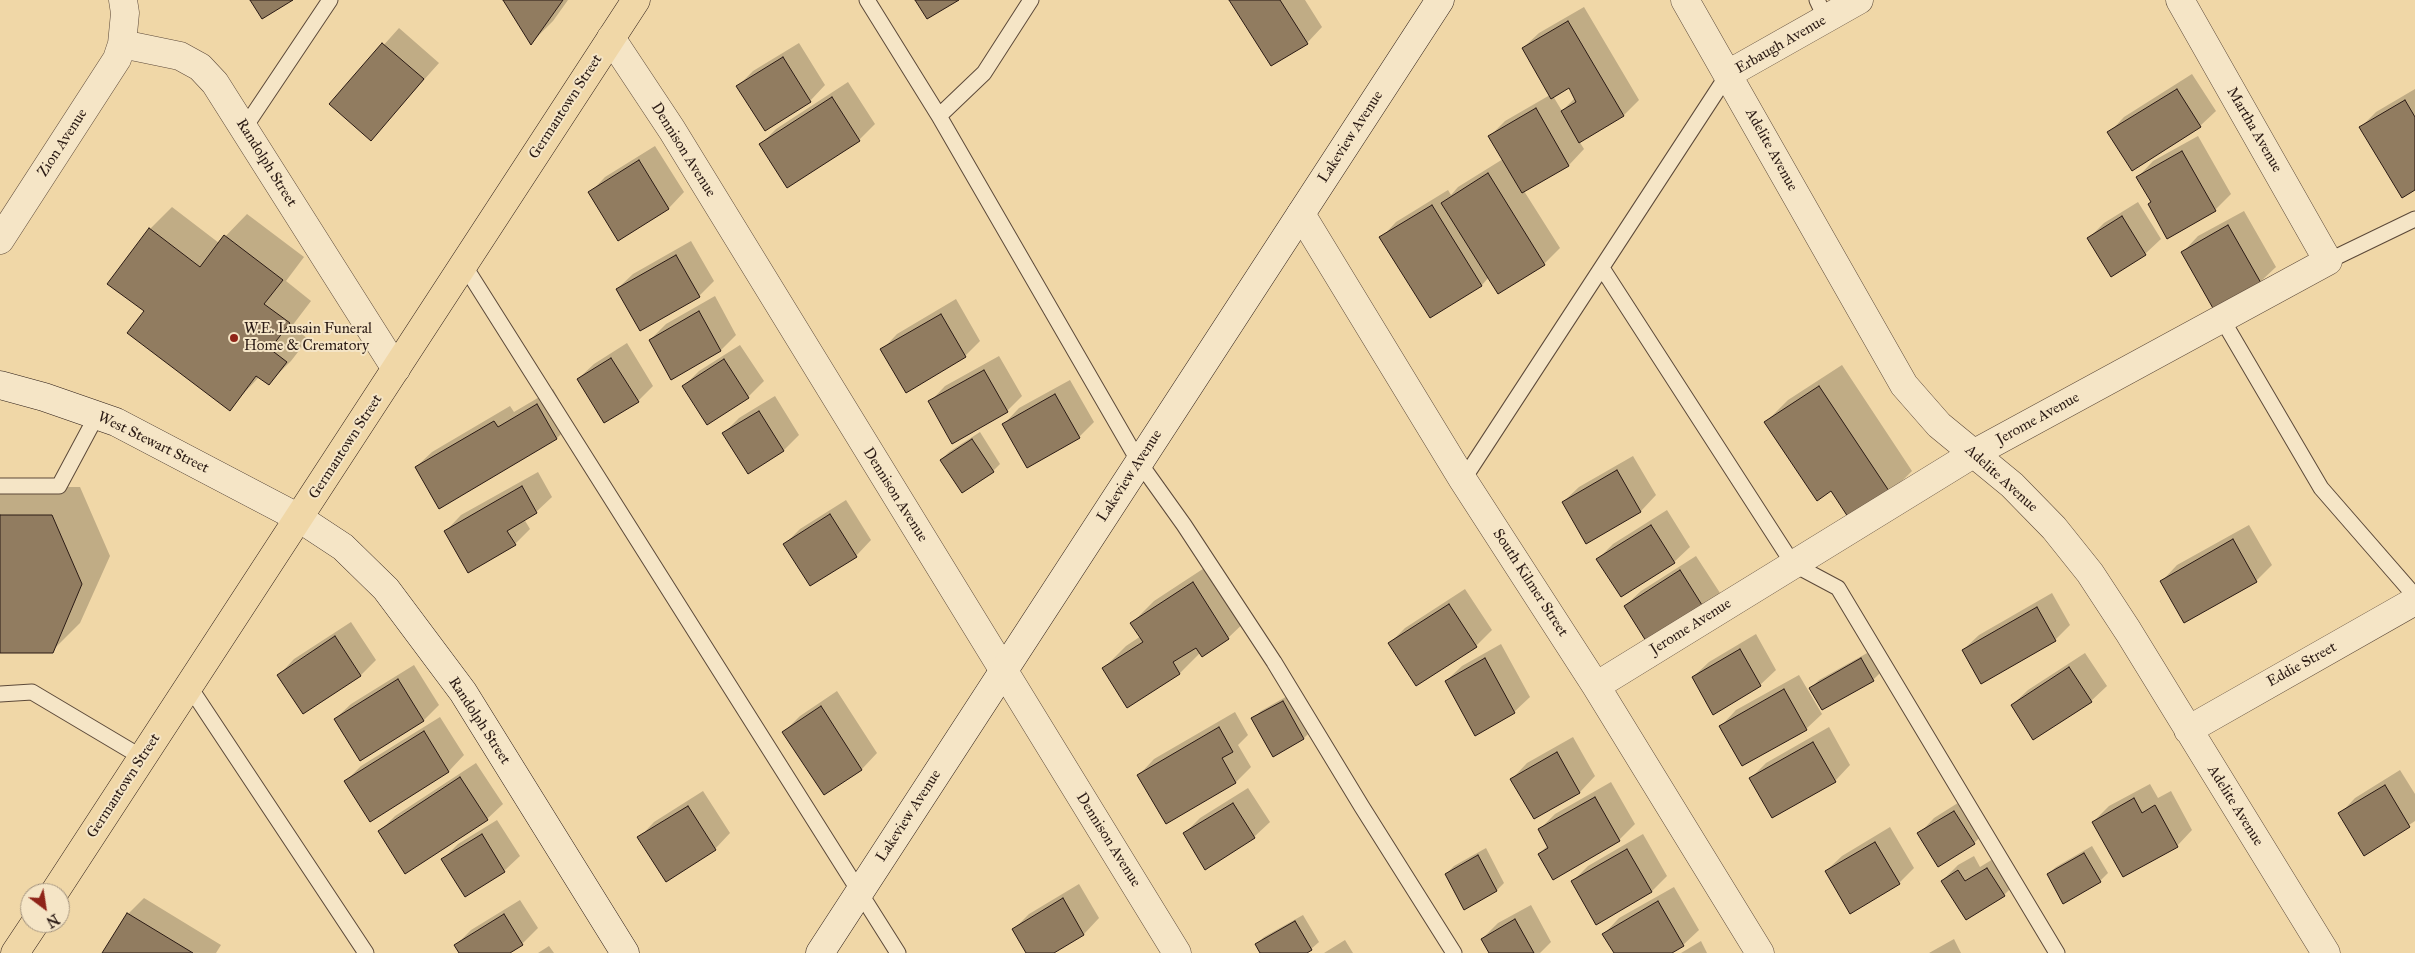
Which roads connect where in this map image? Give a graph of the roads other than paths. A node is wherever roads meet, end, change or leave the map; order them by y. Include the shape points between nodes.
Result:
1 (123, 0) edge
2 (330, 0) edge
3 (636, 0) edge
4 (867, 0) edge
5 (1031, 0) edge
6 (1440, 0) edge
7 (1685, 0) edge
8 (1859, 0) edge
9 (2180, 0) edge
10 (1821, 10) edge
11 (611, 38) junction
12 (122, 44) junction
13 (1728, 74) junction
14 (939, 116) junction
15 (245, 127) junction
16 (1301, 214) junction
17 (2415, 219) edge
18 (0, 240) edge
19 (2328, 261) junction
20 (464, 265) junction
21 (1602, 268) junction
22 (2222, 319) junction
23 (396, 369) junction
24 (0, 385) edge
25 (97, 415) junction
26 (1974, 454) junction
27 (1139, 462) junction
28 (1463, 480) junction
29 (0, 486) edge
30 (300, 518) junction
31 (1793, 564) junction
32 (2415, 596) edge
33 (2415, 601) edge
34 (1004, 671) junction
35 (189, 686) junction
36 (1596, 686) junction
37 (0, 694) edge
38 (2188, 730) junction
39 (143, 758) junction
40 (61, 883) edge
41 (860, 892) junction
42 (28, 933) edge
43 (15, 953) edge
44 (366, 953) edge
45 (625, 953) edge
46 (820, 953) edge
47 (898, 953) edge
48 (1177, 953) edge
49 (1454, 953) edge
50 (1760, 953) edge
51 (2058, 953) edge
52 (2326, 953) edge

1 - 12 street
2 - 15 lane
3 - 11 main road, Germantown Street
4 - 14 lane
5 - 14 lane via 984,73
6 - 16 street, Lakeview Avenue
7 - 13 street, Adelite Avenue
8 - 10 street, Erbaugh Avenue
9 - 19 street, Martha Avenue
10 - 13 street, Erbaugh Avenue
11 - 20 main road, Germantown Street
11 - 34 street, Dennison Avenue via 672,130
12 - 15 street, Randolph Street via 180,56 200,67
12 - 18 street, Zion Avenue via 117,59
13 - 21 lane
13 - 26 street, Adelite Avenue via 1904,385 1939,425
14 - 27 lane
15 - 23 street, Randolph Street
16 - 27 street, Lakeview Avenue
16 - 28 street, South Kilmer Street
17 - 19 lane, Jerome Avenue
19 - 22 street, Jerome Avenue
20 - 23 main road, Germantown Street
20 - 41 lane
21 - 28 lane
21 - 31 lane
22 - 26 street, Jerome Avenue
22 - 32 lane via 2320,488
23 - 30 main road, Germantown Street
24 - 25 street, West Stewart Street
25 - 29 lane via 60,486
25 - 30 street, West Stewart Street
26 - 31 street, Jerome Avenue
26 - 38 street, Adelite Avenue via 2012,485 2054,528 2090,573
27 - 34 street, Lakeview Avenue
27 - 49 lane via 1184,524 1274,662
28 - 36 street, South Kilmer Street
30 - 35 main road, Germantown Street
30 - 45 street, Randolph Street via 343,547 386,589 463,692
31 - 36 street, Jerome Avenue
31 - 51 lane via 1838,588
33 - 38 street, Eddie Street
34 - 41 street, Lakeview Avenue
34 - 48 street, Dennison Avenue
35 - 39 main road, Germantown Street
35 - 44 lane
36 - 50 street, South Kilmer Street
37 - 39 lane via 32,692
38 - 52 street, Adelite Avenue
39 - 40 main road, Germantown Street
41 - 46 street, Lakeview Avenue
41 - 47 lane
42 - 43 main road

